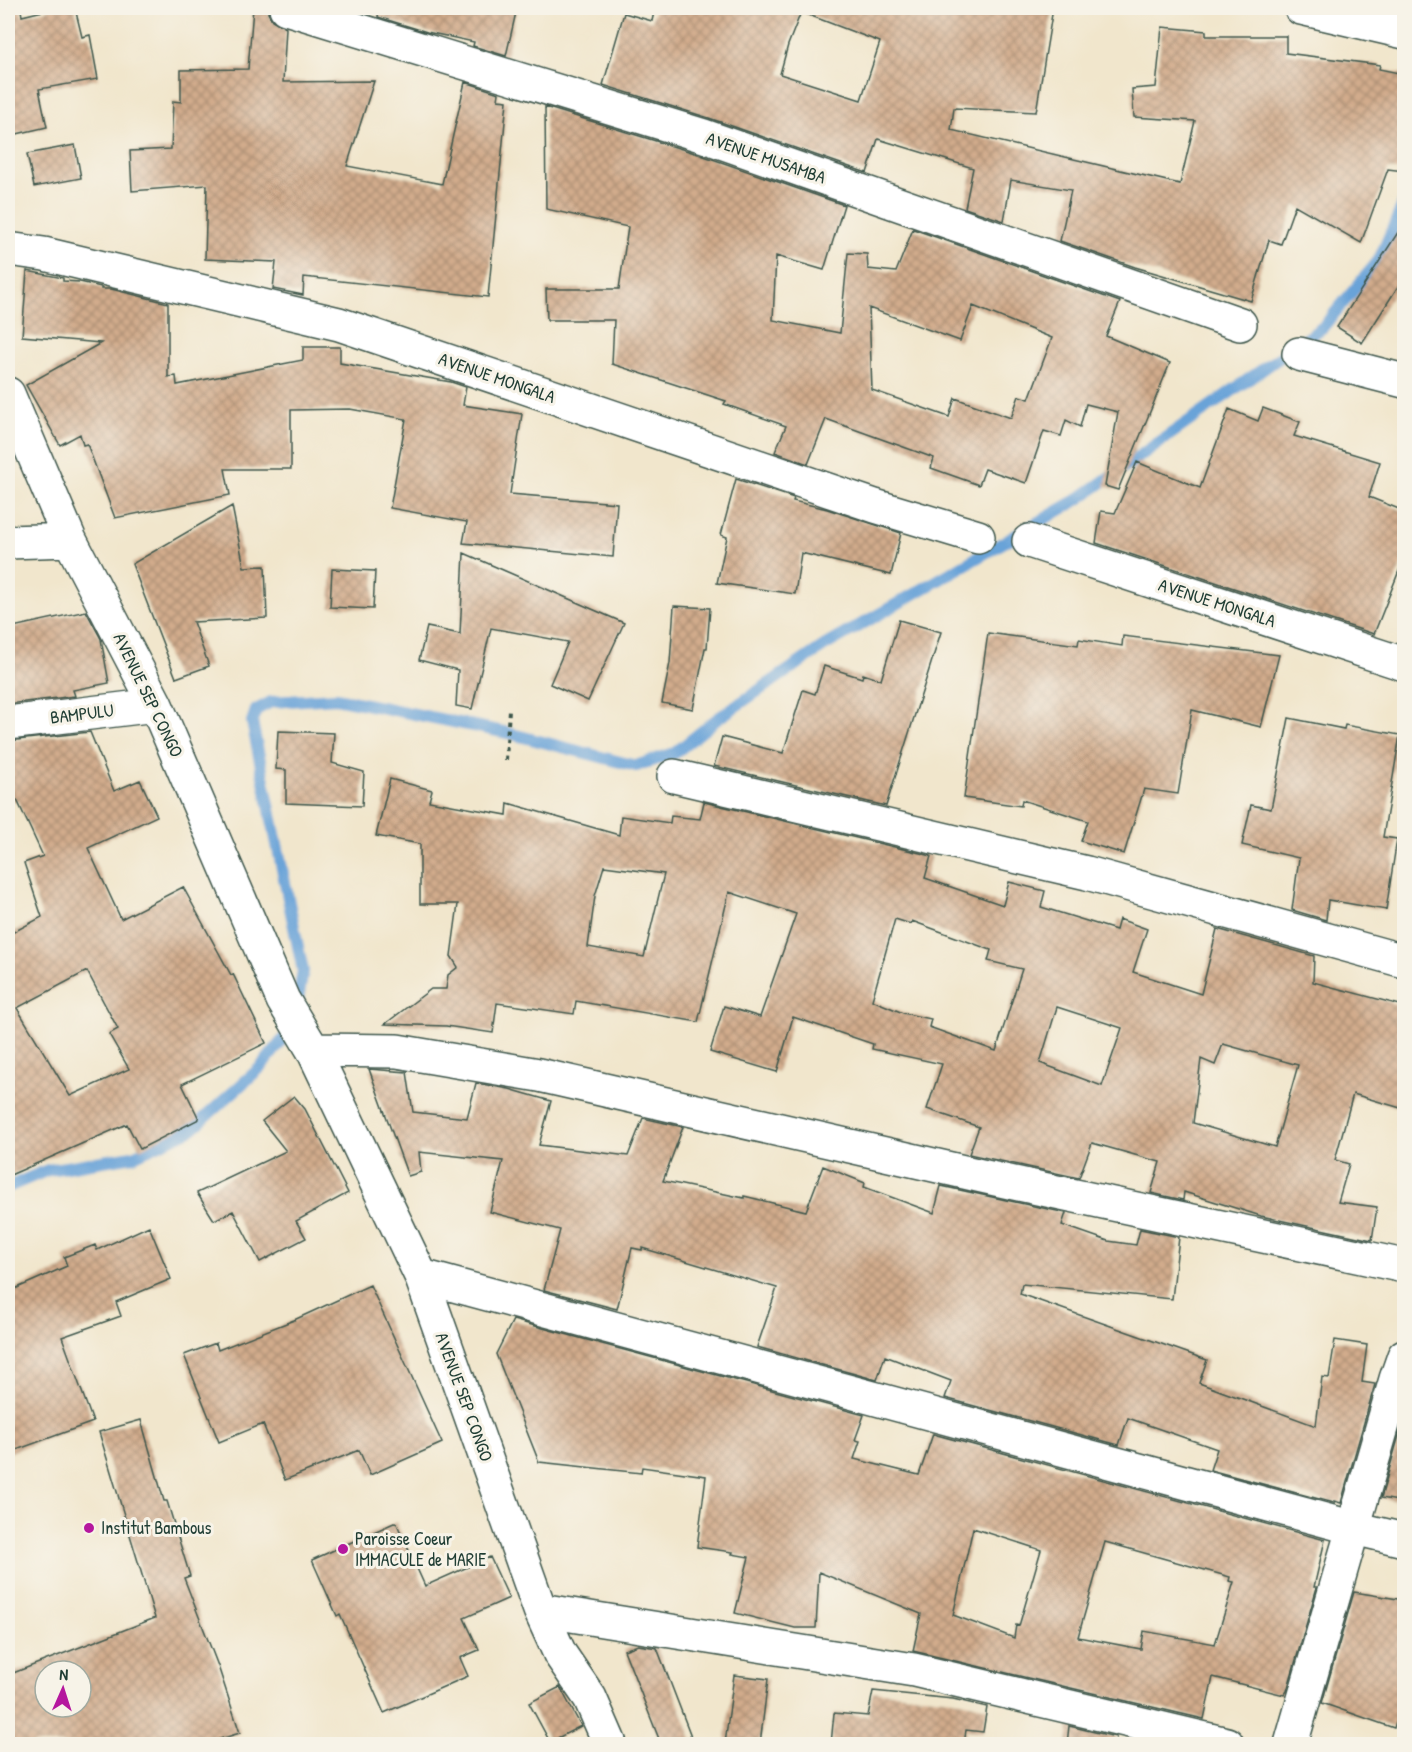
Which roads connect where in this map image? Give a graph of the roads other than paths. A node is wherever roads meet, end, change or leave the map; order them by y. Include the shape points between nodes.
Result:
1 (286, 8) edge
2 (1302, 8) edge
3 (1404, 32) edge
4 (8, 249) edge
5 (1240, 324) dead end
6 (1299, 354) dead end
7 (1404, 381) edge
8 (8, 394) edge
9 (978, 537) dead end
10 (70, 540) junction
11 (1029, 541) dead end
12 (8, 542) edge
13 (1404, 664) edge
14 (156, 705) junction
15 (8, 723) edge
16 (674, 776) dead end
17 (1404, 961) edge
18 (313, 1050) junction
19 (1404, 1266) edge
20 (421, 1276) junction
21 (1404, 1356) edge
22 (1354, 1528) junction
23 (1404, 1540) edge
24 (540, 1610) junction
25 (610, 1744) edge
26 (1227, 1744) edge
27 (1291, 1744) edge

1 - 5 street, AVENUE MUSAMBA via 704,136
2 - 3 street
4 - 9 street, AVENUE MONGALA via 44,254 339,324 875,506
6 - 7 street
8 - 10 street, AVENUE SEP CONGO
10 - 12 street
10 - 14 street, AVENUE SEP CONGO
11 - 13 street, AVENUE MONGALA
14 - 15 street, BAMPULU
14 - 18 street, AVENUE SEP CONGO via 283,1000
16 - 17 street via 1087,873
18 - 19 street via 397,1051 539,1075 986,1177
18 - 20 street, AVENUE SEP CONGO
20 - 22 street
20 - 24 street, AVENUE SEP CONGO
21 - 22 street
22 - 23 street
22 - 27 street
24 - 25 street, AVENUE SEP CONGO via 560,1654 590,1698
24 - 26 street via 914,1670

